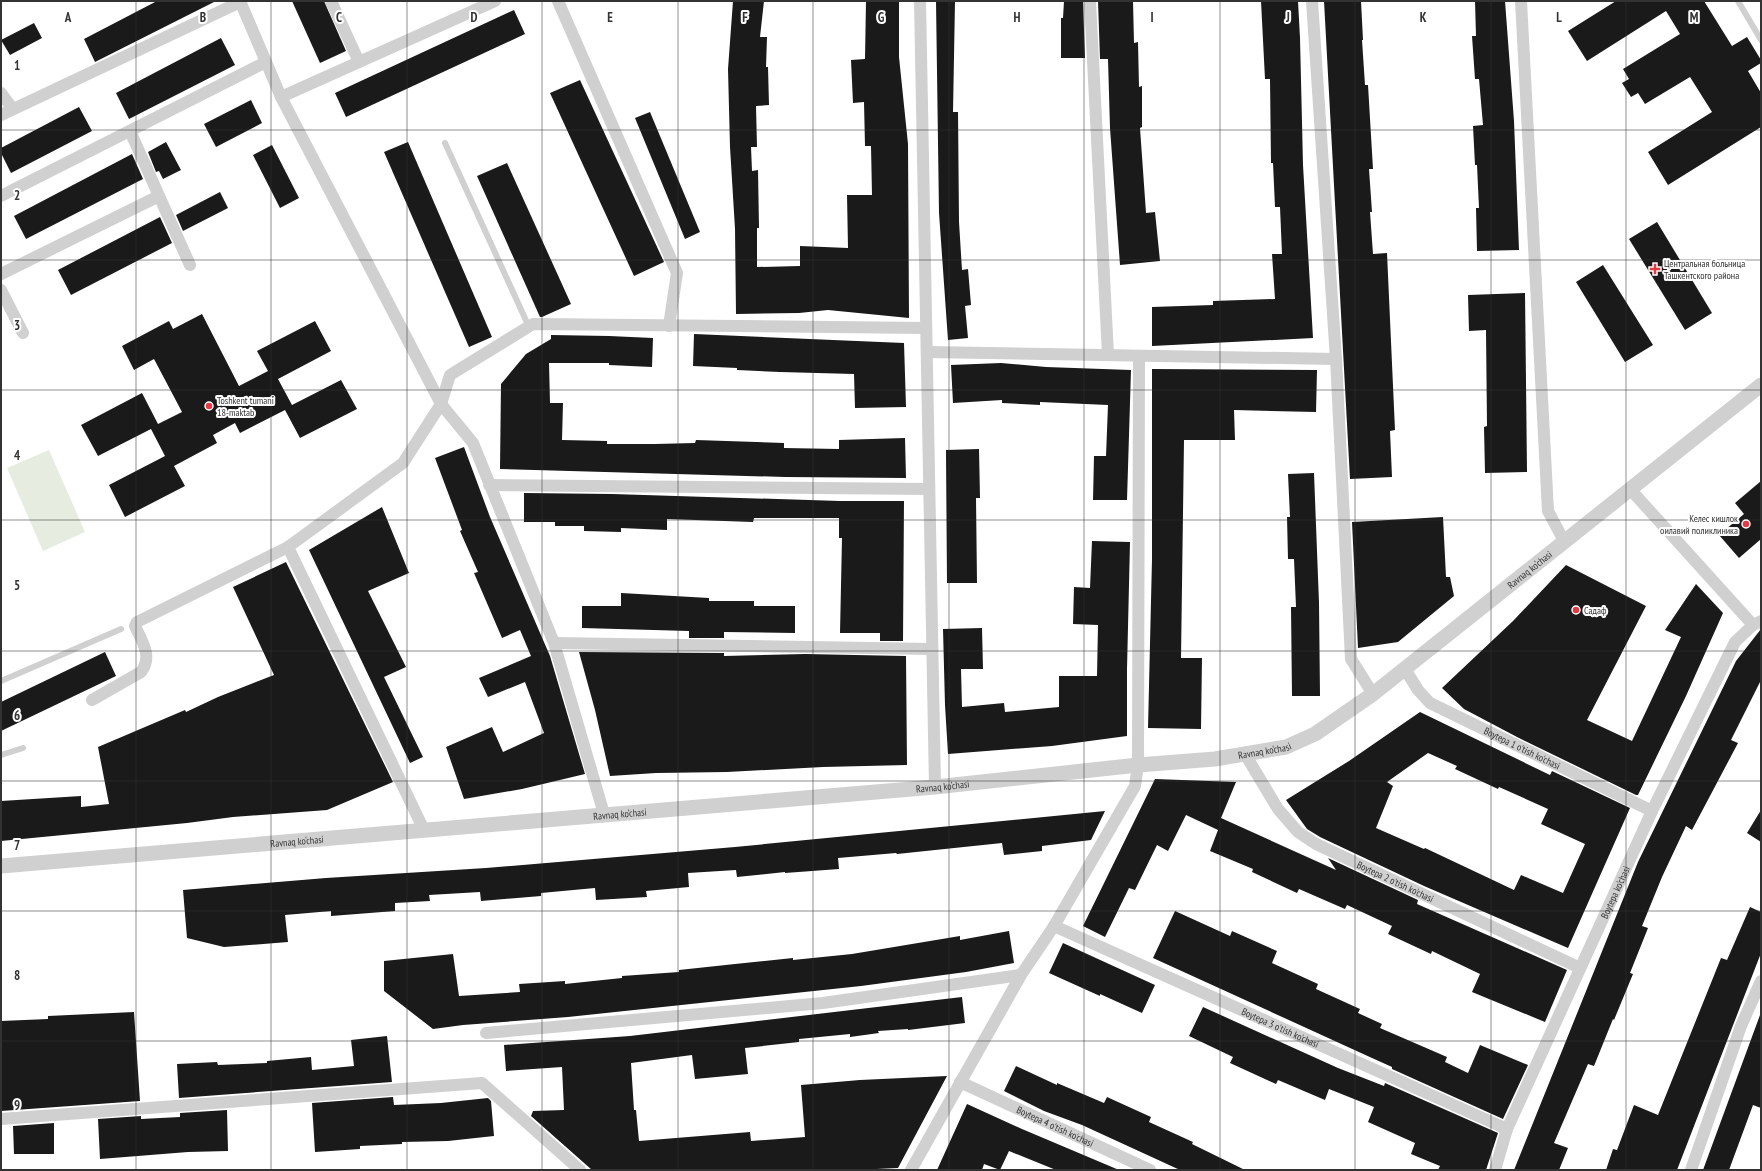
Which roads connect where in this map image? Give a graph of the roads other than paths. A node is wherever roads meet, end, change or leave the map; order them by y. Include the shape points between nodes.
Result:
1 (240, 1) edge
2 (330, 1) edge
3 (495, 1) edge
4 (558, 1) edge
5 (920, 1) edge
6 (1090, 1) edge
7 (1312, 1) edge
8 (1521, 1) edge
9 (1738, 1) edge
10 (1761, 40) edge
11 (266, 62) junction
12 (359, 62) junction
13 (1, 93) edge
14 (281, 97) junction
15 (13, 110) junction
16 (1, 115) edge
17 (130, 131) junction
18 (445, 143) dead end
19 (1, 196) edge
20 (159, 196) junction
21 (190, 265) dead end
22 (1, 274) edge
23 (1, 290) edge
24 (669, 326) junction
25 (529, 327) junction
26 (926, 328) junction
27 (23, 333) dead end
28 (927, 352) junction
29 (1108, 355) junction
30 (1139, 357) junction
31 (1336, 359) junction
32 (1761, 384) edge
33 (441, 404) junction
34 (489, 484) junction
35 (929, 489) junction
36 (1630, 489) junction
37 (1564, 541) junction
38 (288, 547) junction
39 (1757, 623) edge
40 (121, 629) dead end
41 (554, 643) junction
42 (932, 649) junction
43 (1405, 669) junction
44 (1, 682) edge
45 (1373, 694) junction
46 (92, 700) dead end
47 (23, 748) dead end
48 (1245, 754) junction
49 (1, 755) edge
50 (1138, 765) junction
51 (935, 787) junction
52 (1652, 811) junction
53 (604, 814) junction
54 (424, 830) junction
55 (1, 866) edge
56 (1054, 926) junction
57 (1580, 968) junction
58 (1021, 975) junction
59 (1761, 981) edge
60 (486, 1032) dead end
61 (960, 1082) junction
62 (1, 1119) edge
63 (1507, 1129) junction
64 (580, 1170) edge
65 (911, 1170) edge
66 (1150, 1170) edge
67 (1495, 1170) edge
68 (1691, 1170) edge

1 - 11 street
1 - 15 street
2 - 12 street
3 - 12 street
4 - 24 street via 677,273
5 - 26 street
6 - 29 street
7 - 31 street
8 - 37 street via 1548,512
9 - 10 lane
11 - 14 street
11 - 17 street
12 - 14 street
13 - 15 street
14 - 33 street
15 - 16 street
17 - 19 street
17 - 20 street
18 - 25 lane
20 - 21 street
20 - 22 street
23 - 27 street
24 - 25 street via 533,324
24 - 26 street
25 - 33 street via 450,375
26 - 28 street
28 - 29 street
28 - 35 street
29 - 30 street
30 - 31 street
30 - 50 street
31 - 45 street via 1351,659
32 - 36 street, Ravnaq ko‘chasi
33 - 34 street via 473,443
33 - 38 street via 403,463
34 - 35 street
34 - 41 street
35 - 42 street
36 - 37 street, Ravnaq ko‘chasi
36 - 39 street
37 - 43 street, Ravnaq ko‘chasi
38 - 46 street via 137,622 135,626 148,655 145,667 141,672
38 - 54 street
39 - 52 street, Boytepa ko'chasi via 1735,642
40 - 44 lane
41 - 42 street
41 - 53 street
42 - 51 street
43 - 45 street, Ravnaq ko‘chasi
43 - 52 street, Boytepa 1 o'tish ko'chasi via 1430,703
45 - 48 street, Ravnaq ko‘chasi via 1315,734 1286,746
47 - 49 lane
48 - 50 street, Ravnaq ko‘chasi
48 - 57 street, Boytepa 2 o'tish ko'chasi via 1278,809 1298,832 1316,844
50 - 51 street, Ravnaq ko‘chasi
50 - 56 street via 1135,786
51 - 53 street, Ravnaq ko‘chasi
52 - 57 street, Boytepa ko'chasi
53 - 54 street, Ravnaq ko‘chasi
54 - 55 street, Ravnaq ko‘chasi
56 - 58 street
56 - 63 street, Boytepa 3 o'tish ko'chasi
57 - 63 street, Boytepa ko'chasi
58 - 60 street via 823,1003
58 - 61 street
59 - 68 street via 1741,1026
61 - 65 street
61 - 66 street, Boytepa 4 o'tish ko'chasi
62 - 64 street via 482,1083
63 - 67 street, Boytepa ko'chasi

